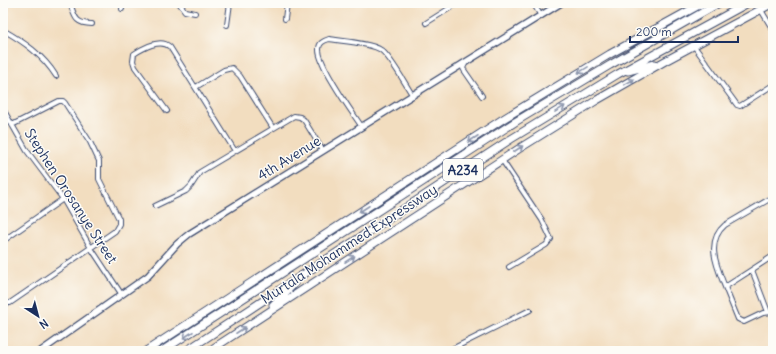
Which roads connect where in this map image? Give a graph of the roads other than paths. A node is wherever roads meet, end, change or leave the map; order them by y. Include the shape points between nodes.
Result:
1 (70, 3) edge
2 (122, 3) edge
3 (179, 3) edge
4 (230, 3) edge
5 (287, 3) edge
6 (458, 3) edge
7 (533, 3) edge
8 (561, 3) edge
9 (703, 3) edge
10 (720, 3) edge
11 (748, 3) edge
12 (773, 3) edge
13 (122, 9) dead end
14 (761, 10) junction
15 (195, 13) dead end
16 (541, 16) junction
17 (285, 19) dead end
18 (426, 23) dead end
19 (92, 24) dead end
20 (227, 25) dead end
21 (3, 30) edge
22 (773, 30) edge
23 (694, 46) junction
24 (665, 61) junction
25 (465, 63) junction
26 (618, 74) junction
27 (56, 76) dead end
28 (773, 85) edge
29 (196, 87) junction
30 (412, 96) junction
31 (482, 96) dead end
32 (3, 109) edge
33 (166, 111) dead end
34 (12, 125) junction
35 (362, 127) junction
36 (273, 128) junction
37 (235, 151) junction
38 (323, 151) junction
39 (502, 160) junction
40 (773, 197) edge
41 (63, 200) junction
42 (155, 206) dead end
43 (3, 241) edge
44 (91, 248) junction
45 (773, 256) edge
46 (297, 263) junction
47 (509, 267) dead end
48 (752, 270) junction
49 (306, 273) junction
50 (246, 286) junction
51 (725, 287) junction
52 (122, 295) junction
53 (3, 301) edge
54 (530, 310) dead end
55 (768, 312) junction
56 (773, 312) edge
57 (262, 316) junction
58 (41, 351) edge
59 (146, 351) edge
60 (162, 351) edge
61 (186, 351) edge
62 (209, 351) edge
63 (448, 351) edge

1 - 19 street via 76,20
2 - 13 street
3 - 15 street via 185,11
4 - 20 street
5 - 17 street
6 - 18 street
7 - 16 street
8 - 16 street, 4th Avenue
9 -> 50 highway, Murtala Mohammed Expressway via 610,54 510,114
10 - 46 highway, Murtala Mohammed Expressway / A234 via 555,97
11 - 26 highway, Murtala Mohammed Expressway / A234
12 - 14 highway, Murtala Mohammed Expressway
14 - 22 street
14 - 23 highway, Murtala Mohammed Expressway
16 - 25 street, 4th Avenue
21 - 27 street via 41,56
23 - 24 highway, Murtala Mohammed Expressway
23 - 28 street via 737,105 740,106
24 - 26 highway
39 -> 24 highway, Murtala Mohammed Expressway
25 - 30 street, 4th Avenue
25 - 31 street via 464,70
49 -> 26 highway, Murtala Mohammed Expressway / A234 via 511,139
29 - 33 street via 167,43 161,42 134,54 135,67
29 - 36 street via 232,68 240,76
29 - 37 street
30 - 35 street, 4th Avenue
30 - 35 street via 380,49 324,40 319,49 322,62
32 - 34 street, Stephen Orosanye Street
34 - 41 street, Stephen Orosanye Street via 27,151
34 - 44 street via 59,101 65,103 90,142 99,161 99,179 120,219 115,231
35 - 38 street, 4th Avenue
36 - 37 street
36 - 38 street via 294,116 300,116
37 - 42 street via 200,172 186,191
38 - 52 street, 4th Avenue via 189,234 148,276
39 - 47 street via 542,220 550,239 546,245
57 -> 39 highway, Murtala Mohammed Expressway
40 - 51 street via 719,230 714,251
41 - 43 street
41 - 44 street, Stephen Orosanye Street
44 - 52 street, Stephen Orosanye Street
44 - 53 street via 10,303
45 - 48 street
46 - 50 highway
46 -> 60 highway, Murtala Mohammed Expressway / A234
48 - 51 street
48 - 55 street
49 - 57 highway
49 - 61 highway, Murtala Mohammed Expressway / A234
50 - 59 highway, Murtala Mohammed Expressway
51 - 55 street via 738,320 744,322
52 - 58 street, 4th Avenue
54 - 63 street
55 - 56 street
62 -> 57 highway, Murtala Mohammed Expressway

